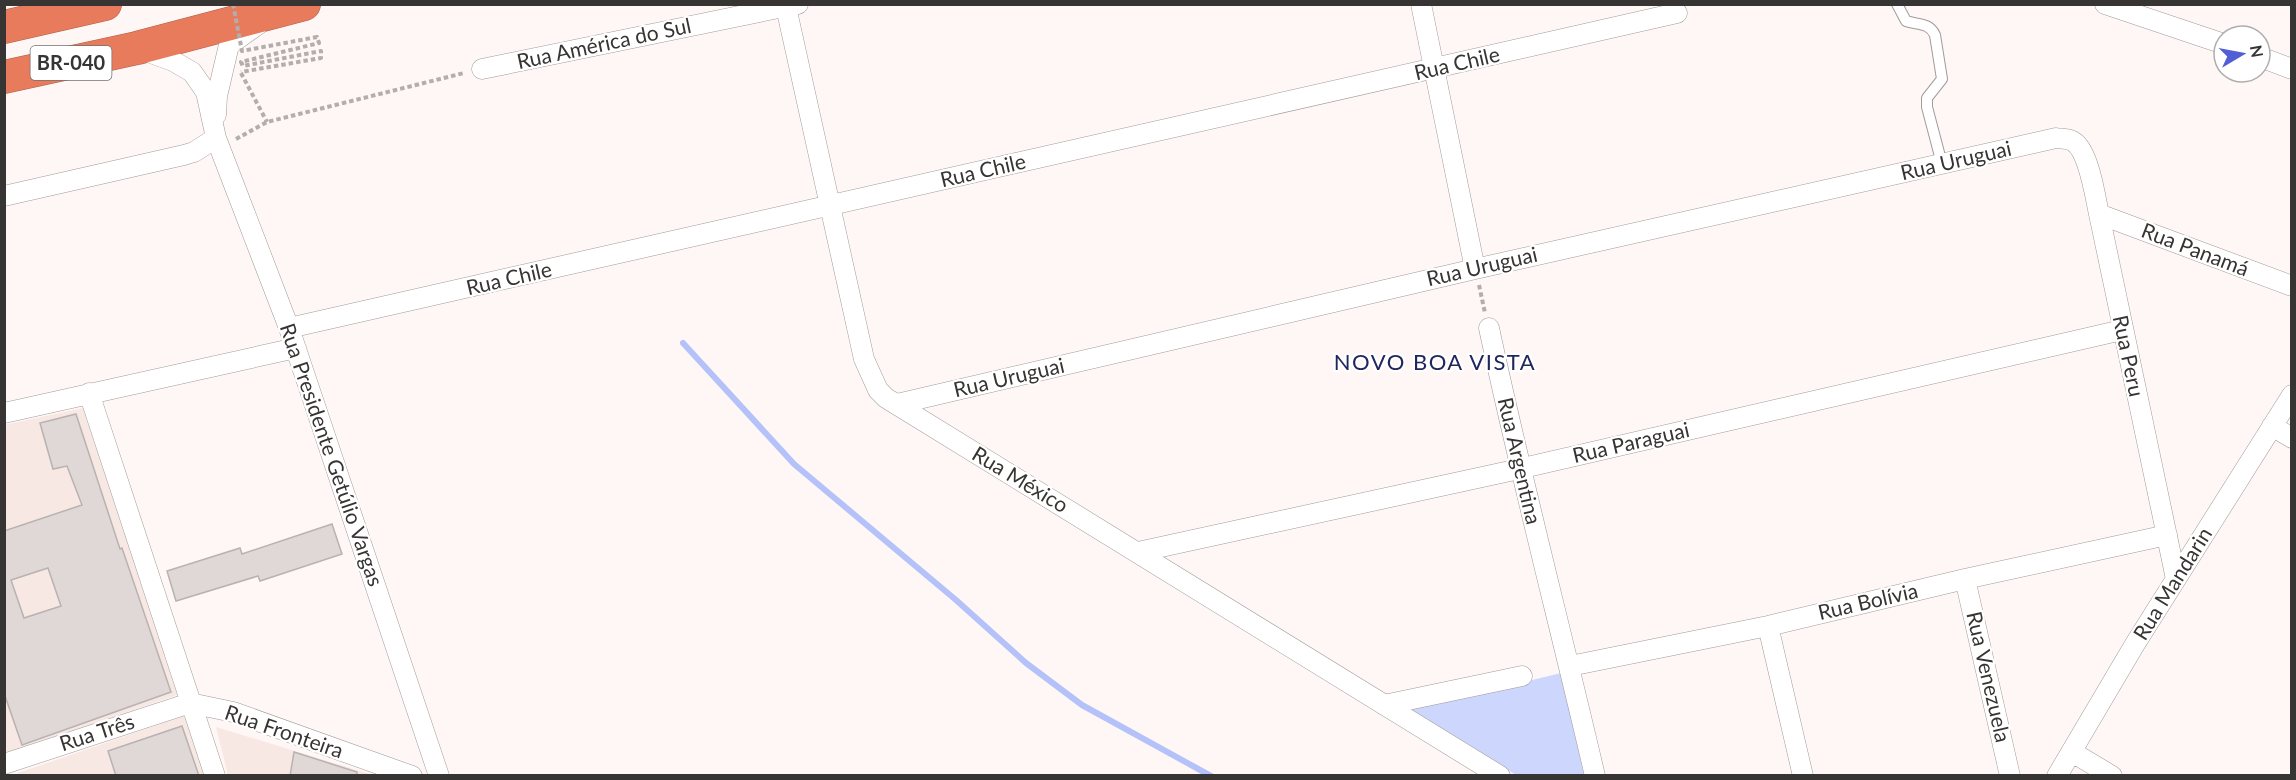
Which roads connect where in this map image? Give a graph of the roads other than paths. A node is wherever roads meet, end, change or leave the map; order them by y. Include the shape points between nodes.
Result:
1 (105, 4) edge
2 (1421, 4) edge
3 (1897, 4) edge
4 (2105, 4) edge
5 (792, 6) edge
6 (292, 7) edge
7 (1677, 14) dead end
8 (4, 27) edge
9 (2212, 40) edge
10 (137, 48) junction
11 (2272, 62) edge
12 (482, 69) road end
13 (2292, 69) edge
14 (1433, 70) junction
15 (4, 77) edge
16 (2069, 139) joint
17 (217, 143) junction
18 (1942, 164) junction
19 (4, 196) edge
20 (831, 205) junction
21 (2099, 214) junction
22 (1475, 269) junction
23 (2292, 286) edge
24 (289, 328) junction
25 (1488, 328) road end
26 (2122, 330) junction
27 (296, 348) junction
28 (89, 393) junction
29 (2292, 395) edge
30 (897, 404) junction
31 (4, 413) edge
32 (2272, 426) junction
33 (2292, 438) edge
34 (1519, 469) junction
35 (2167, 535) junction
36 (1138, 552) junction
37 (1965, 579) junction
38 (2176, 579) junction
39 (1768, 626) junction
40 (1570, 666) junction
41 (1522, 675) dead end
42 (190, 703) junction
43 (1384, 705) junction
44 (2072, 752) junction
45 (4, 764) edge
46 (215, 776) edge
47 (412, 776) edge
48 (439, 776) edge
49 (1500, 776) edge
50 (1595, 776) edge
51 (1803, 776) edge
52 (2010, 776) edge
53 (2057, 776) edge
54 (2112, 776) edge

1 - 8 highway, BR-040
2 - 14 street
3 - 18 lane via 1906,21 1926,25 1935,34 1942,79 1927,98 1927,107
4 - 9 street
5 - 12 street, Rua América do Sul
5 - 20 street, Rua México
6 - 10 highway, BR-040
6 - 17 street, Rua Presidente Getúlio Vargas via 229,45 217,96
7 - 14 street, Rua Chile
10 - 15 highway, BR-040
10 - 17 street, Rua Presidente Getúlio Vargas via 192,72 206,92
11 - 13 street
14 - 20 street, Rua Chile
14 - 22 street
16 - 18 street, Rua Uruguai via 2056,138
16 - 21 street, Rua Peru via 2084,155
17 - 19 street via 184,155
17 - 24 street, Rua Presidente Getúlio Vargas
18 - 22 street, Rua Uruguai
20 - 24 street, Rua Chile
20 - 30 street, Rua México via 864,359 878,390
21 - 23 street, Rua Panamá
21 - 26 street, Rua Peru
22 - 30 street, Rua Uruguai
24 - 27 street, Rua Presidente Getúlio Vargas
25 - 34 street, Rua Argentina
26 - 34 street, Rua Paraguai
26 - 35 street, Rua Peru
27 - 28 street
27 - 48 street, Rua Presidente Getúlio Vargas
28 - 31 street
28 - 42 street
29 - 32 street, Rua Mandarin
30 - 36 street, Rua México
32 - 33 street
32 - 38 street, Rua Mandarin
34 - 36 street, Rua Paraguai
34 - 40 street, Rua Argentina
35 - 37 street, Rua Bolívia
35 - 38 street, Rua Peru
36 - 43 street, Rua México
37 - 39 street, Rua Bolívia
37 - 52 street, Rua Venezuela
38 - 44 street, Rua Mandarin
39 - 40 street, Rua Bolívia
39 - 51 street
40 - 50 street, Rua Argentina
41 - 43 street
42 - 45 street, Rua Três
42 - 46 street
42 - 47 street, Rua Fronteira via 233,712
43 - 49 street, Rua México
44 - 53 street, Rua Mandarin
44 - 54 street

